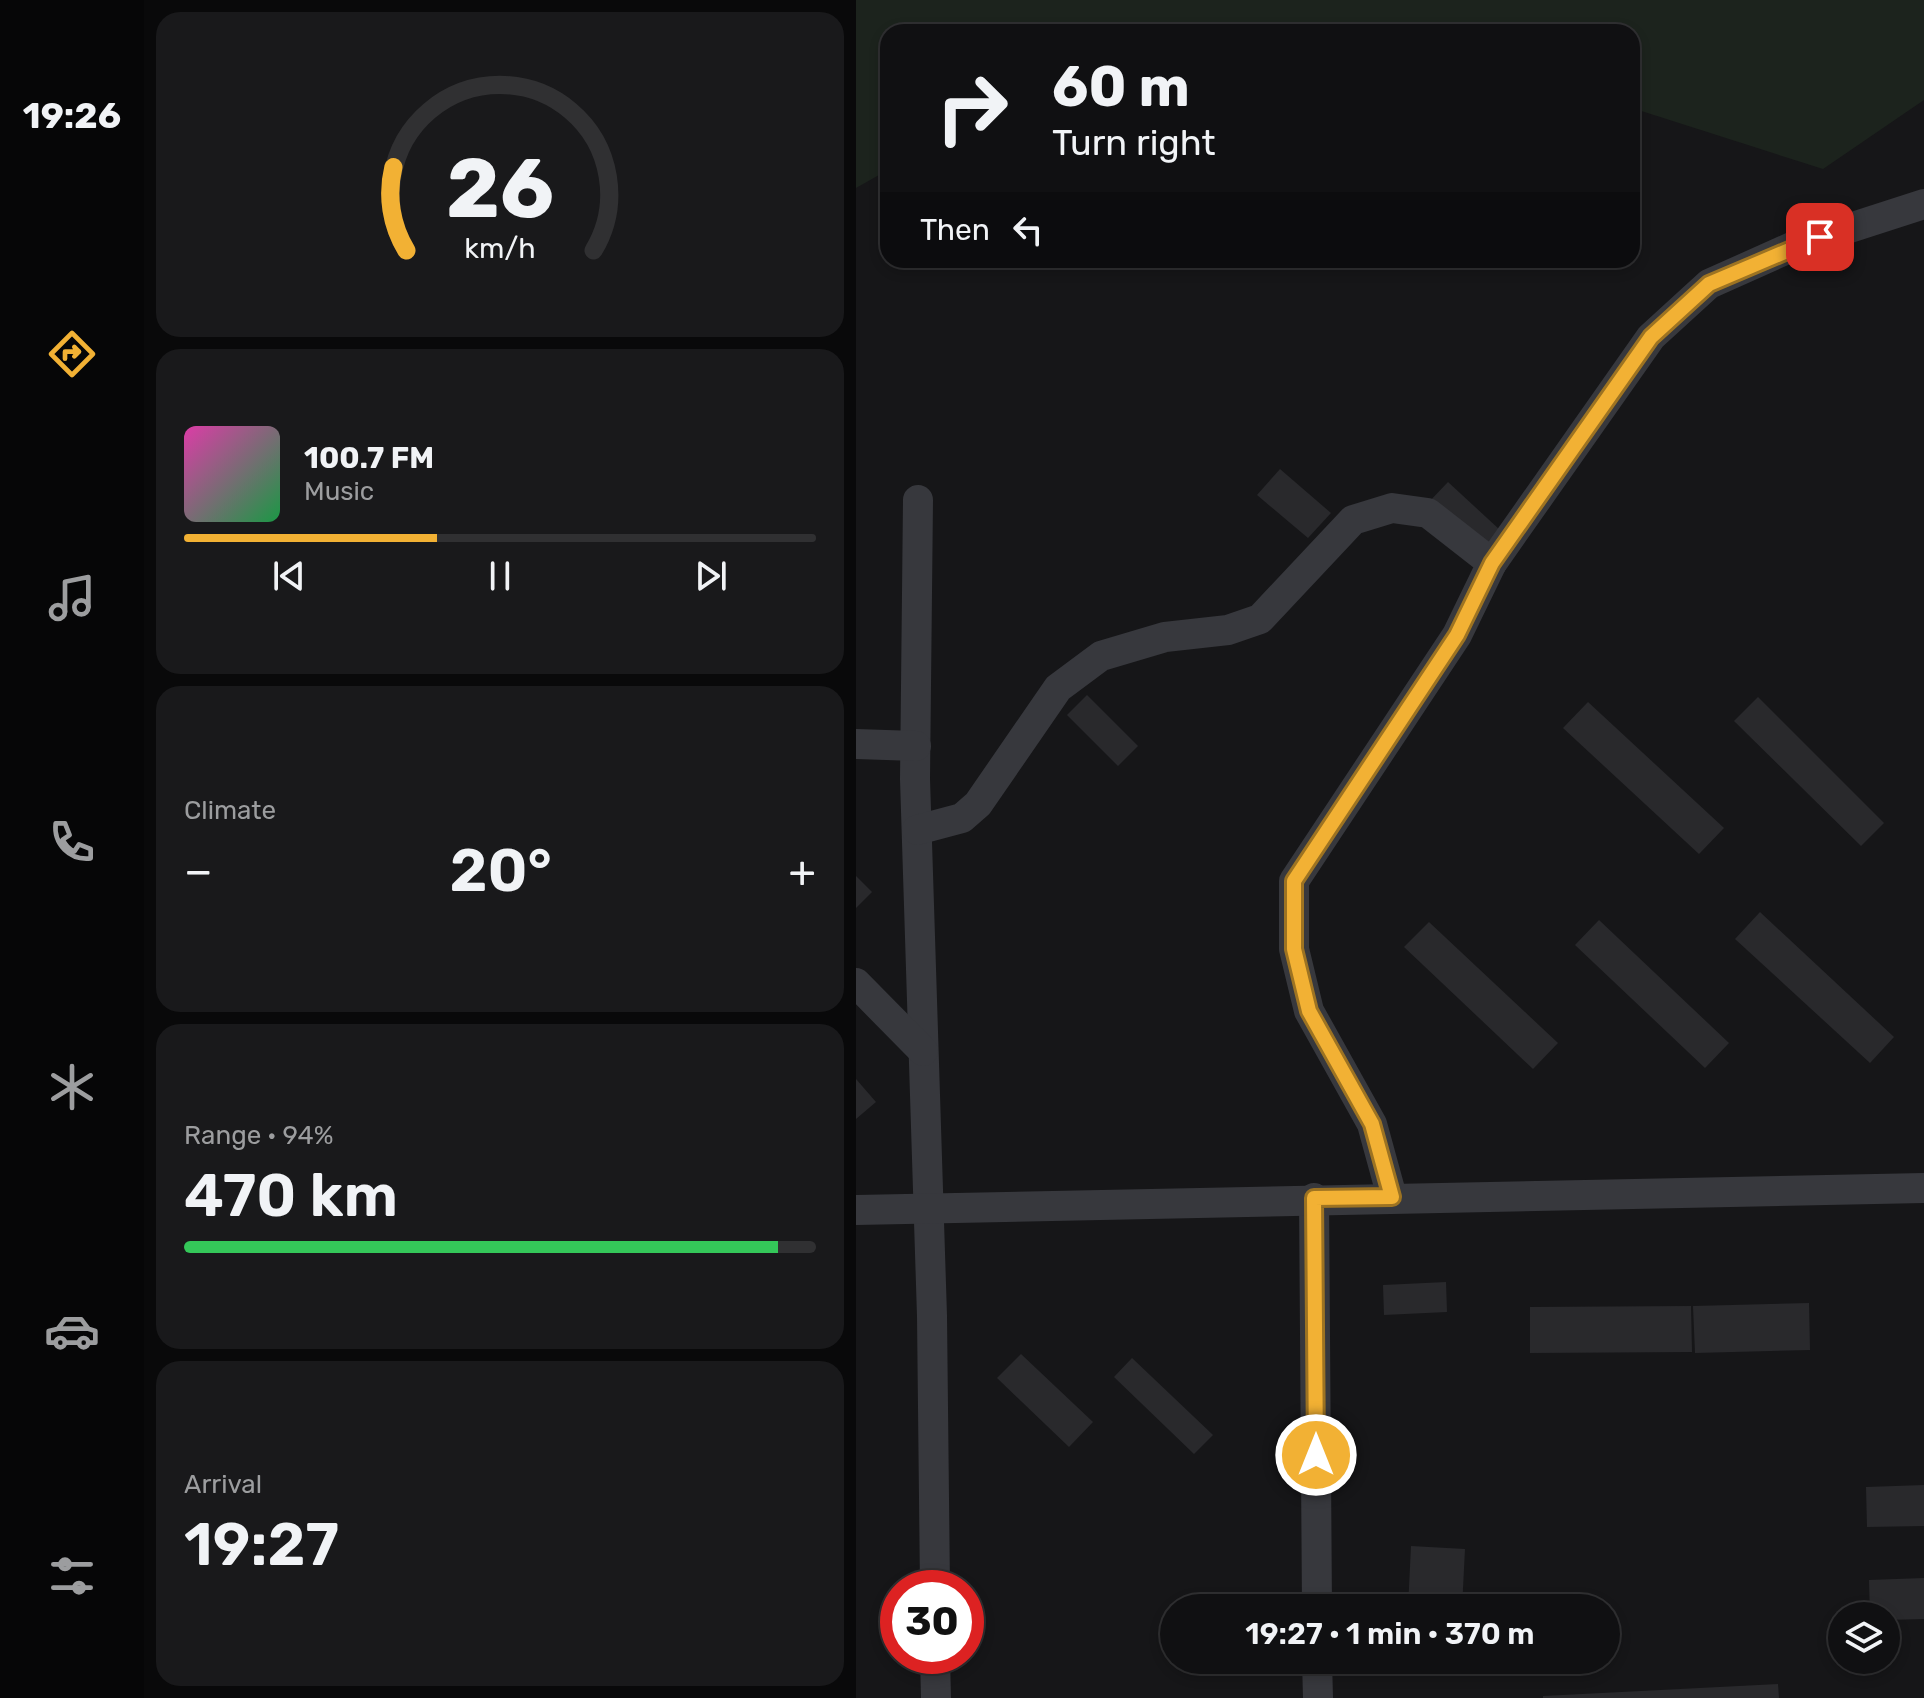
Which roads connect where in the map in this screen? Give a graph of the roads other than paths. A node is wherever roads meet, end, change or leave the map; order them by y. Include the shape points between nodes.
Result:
1 (1924, 204) edge
2 (918, 500) dead end
3 (1492, 563) junction
4 (856, 744) edge
5 (916, 746) junction
6 (917, 830) junction
7 (856, 983) edge
8 (923, 1051) junction
9 (1924, 1188) edge
10 (1392, 1197) junction
11 (1314, 1198) junction
12 (929, 1209) junction
13 (856, 1210) edge
14 (935, 1570) edge
15 (1317, 1594) edge
16 (935, 1674) edge
17 (1317, 1674) edge
18 (936, 1698) edge
19 (1318, 1698) edge

1 - 3 street via 1794,246 1709,284 1651,337
2 - 5 street
3 - 6 street via 1428,513 1392,508 1353,520 1260,619 1228,630 1165,637 1101,656 1058,688 978,804 962,818
3 - 10 street via 1457,635 1294,881 1294,949 1309,1011 1372,1124
4 - 5 street
5 - 6 street
6 - 8 street
7 - 8 street
8 - 12 street
9 - 10 street
10 - 11 street
11 - 12 street
11 - 15 street
12 - 13 street
12 - 14 street
16 - 18 street
17 - 19 street

